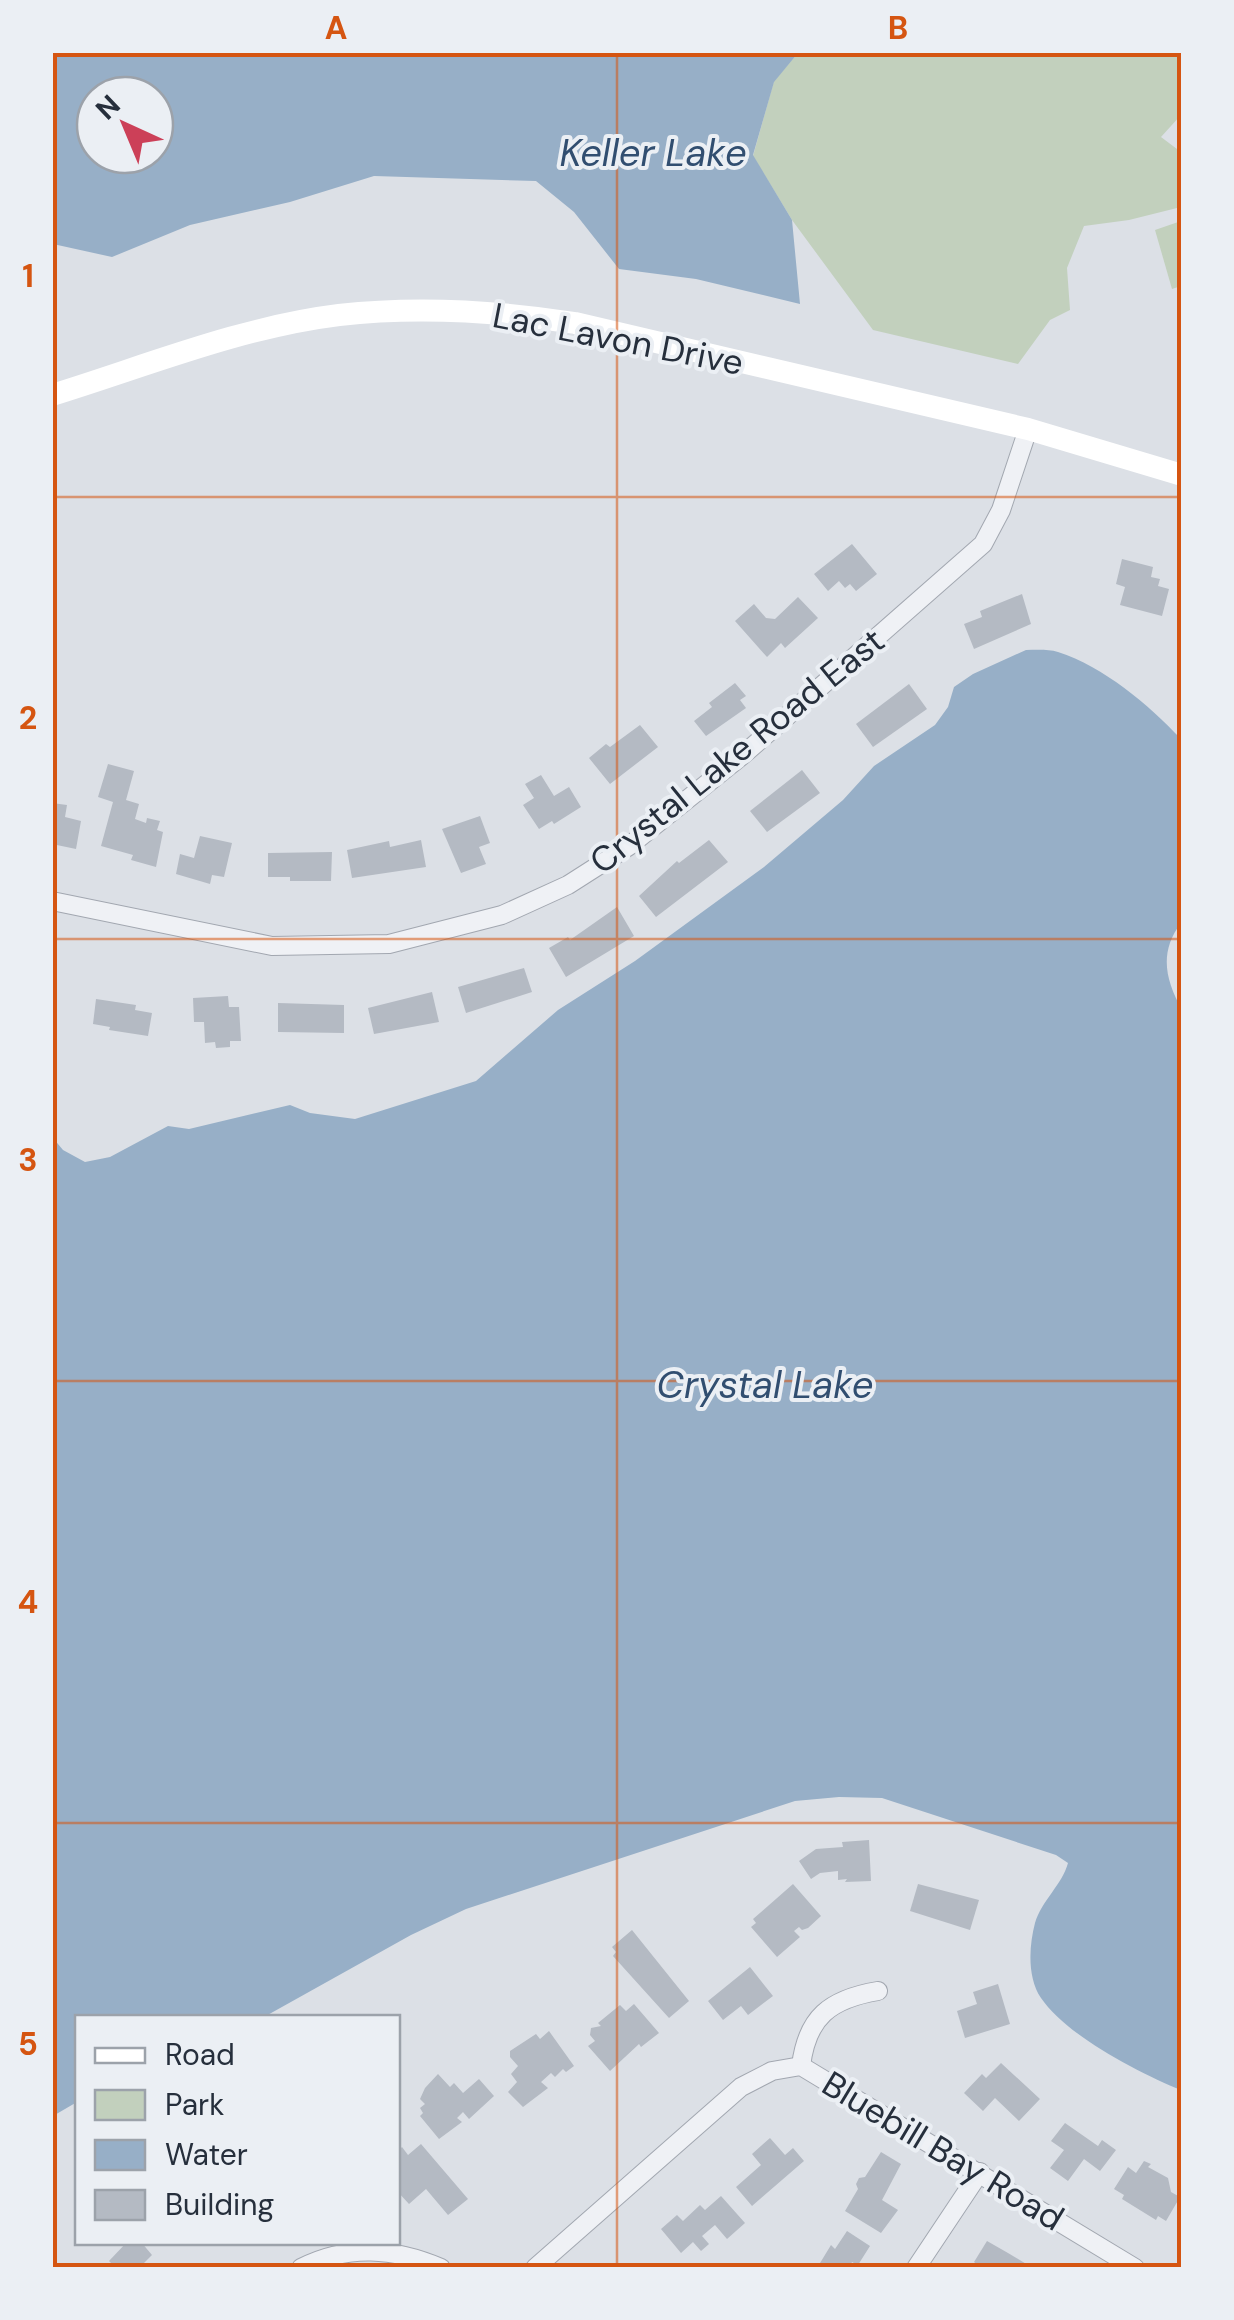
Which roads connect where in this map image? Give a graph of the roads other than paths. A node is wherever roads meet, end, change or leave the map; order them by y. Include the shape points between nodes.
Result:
1 (52, 396) edge
2 (1028, 430) junction
3 (1182, 475) edge
4 (52, 901) edge
5 (878, 1991) dead end
6 (801, 2066) junction
7 (980, 2172) junction
8 (301, 2268) edge
9 (441, 2268) edge
10 (534, 2268) edge
11 (916, 2268) edge
12 (1136, 2268) edge

1 - 2 street, Lac Lavon Drive via 252,332 338,316 500,312
2 - 3 street, Lac Lavon Drive
2 - 4 street, Crystal Lake Road East via 1002,510 983,544 744,754 629,846 568,885 502,914 389,944 272,946
5 - 6 street, Bluebill Bay Road via 850,1996 811,2026
6 - 7 street, Bluebill Bay Road
6 - 10 street, Bluebill Bay Road via 772,2070 741,2087
7 - 11 street
7 - 12 street, Bluebill Bay Road
8 - 9 street via 356,2250

